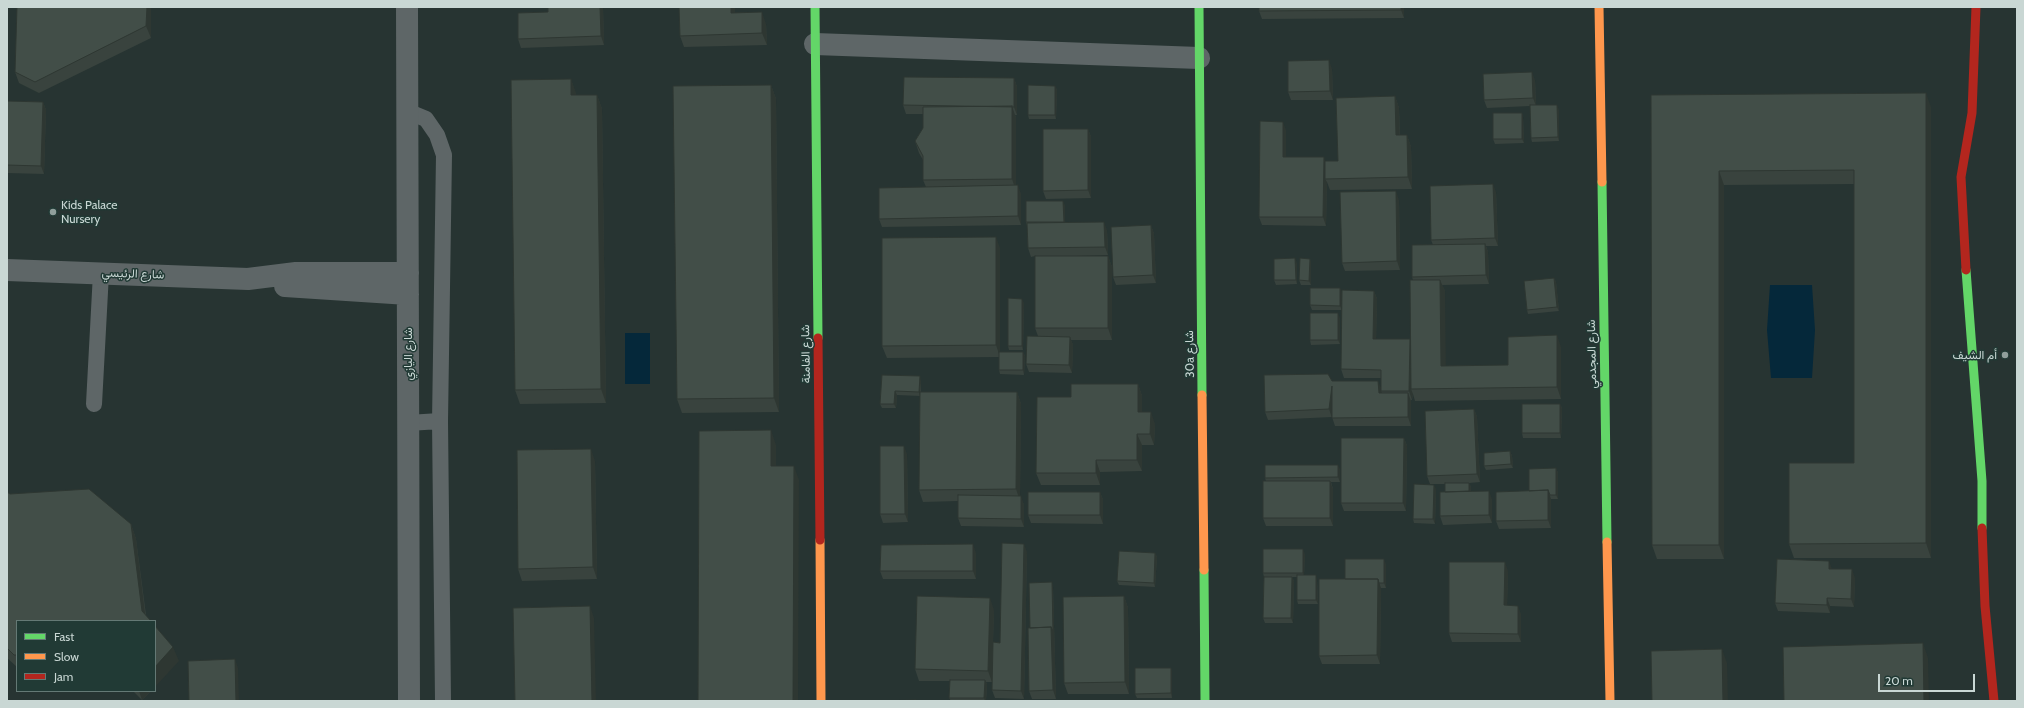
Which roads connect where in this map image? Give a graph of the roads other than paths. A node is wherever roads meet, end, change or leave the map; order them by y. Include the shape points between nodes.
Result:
1 (407, 7) edge
2 (815, 7) edge
3 (1199, 7) edge
4 (1599, 7) edge
5 (1976, 7) edge
6 (815, 44) junction
7 (1199, 58) junction
8 (408, 112) junction
9 (7, 270) edge
10 (101, 273) junction
11 (408, 273) junction
12 (259, 279) junction
13 (408, 294) junction
14 (94, 404) dead end
15 (440, 421) junction
16 (408, 423) junction
17 (410, 701) edge
18 (443, 701) edge
19 (821, 701) edge
20 (1205, 701) edge
21 (1610, 701) edge
22 (1994, 701) edge

1 - 8 street, شارع اليازي
2 - 6 street, شارع الفامنة
3 - 7 street, 30a شارع
4 - 21 street, شارع المجدمي
5 - 22 street via 1972,113 1961,177 1961,196 1982,481 1985,606
6 - 7 street
6 - 19 street, شارع الفامنة
7 - 20 street, 30a شارع
8 - 11 street, شارع اليازي
8 - 15 lane via 426,119 437,135 444,155
9 - 10 street, شارع الرئيسي
10 - 12 street, شارع الرئيسي
10 - 14 lane
11 - 12 street, شارع الرئيسي via 296,273
11 - 13 street, شارع اليازي
12 - 13 street, شارع الرئيسي via 286,286
13 - 16 street, شارع اليازي
15 - 16 lane
15 - 18 lane
16 - 17 street, شارع اليازي

